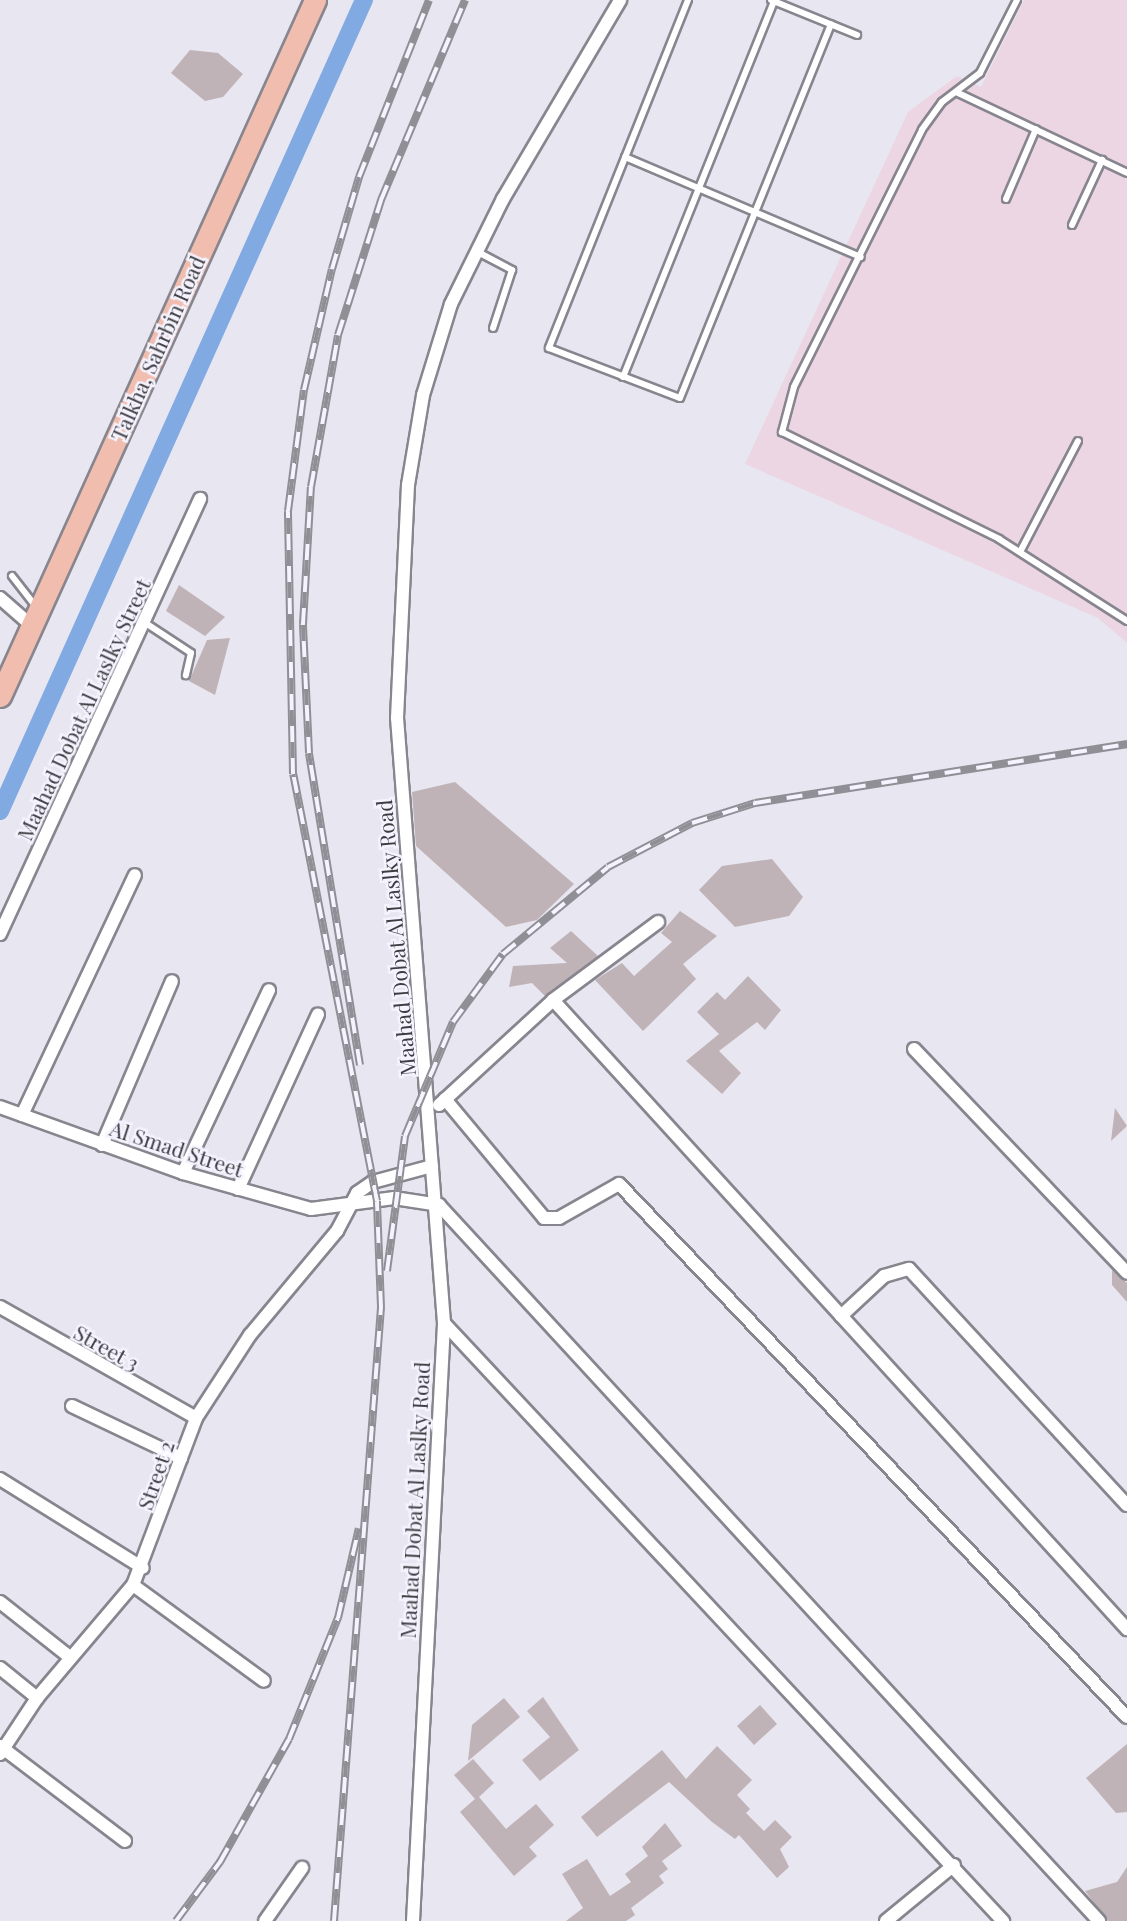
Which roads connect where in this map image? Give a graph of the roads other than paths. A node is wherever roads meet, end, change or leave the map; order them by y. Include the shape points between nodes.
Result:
1 (315, 0) edge
2 (620, 0) edge
3 (688, 0) edge
4 (772, 0) edge
5 (1017, 0) edge
6 (831, 24) junction
7 (857, 35) dead end
8 (956, 92) junction
9 (1036, 129) junction
10 (625, 157) junction
11 (1102, 160) junction
12 (1127, 173) edge
13 (699, 189) junction
14 (1006, 199) dead end
15 (754, 212) junction
16 (1072, 225) dead end
17 (475, 251) junction
18 (861, 257) junction
19 (493, 328) dead end
20 (623, 377) junction
21 (1078, 441) dead end
22 (200, 499) dead end
23 (1020, 552) junction
24 (12, 576) dead end
25 (0, 598) edge
26 (35, 617) junction
27 (1127, 621) edge
28 (144, 622) junction
29 (186, 675) dead end
30 (0, 696) edge
31 (135, 875) dead end
32 (658, 922) dead end
33 (0, 934) edge
34 (172, 981) dead end
35 (269, 990) dead end
36 (553, 1000) junction
37 (318, 1014) dead end
38 (914, 1049) dead end
39 (445, 1099) junction
40 (0, 1107) edge
41 (431, 1112) junction
42 (22, 1115) junction
43 (102, 1145) junction
44 (431, 1167) junction
45 (183, 1173) junction
46 (238, 1189) junction
47 (436, 1204) junction
48 (345, 1207) junction
49 (1127, 1273) edge
50 (0, 1307) edge
51 (841, 1316) junction
52 (444, 1322) junction
53 (72, 1406) dead end
54 (196, 1418) junction
55 (181, 1458) junction
56 (0, 1479) edge
57 (1127, 1505) edge
58 (143, 1568) junction
59 (133, 1585) junction
60 (0, 1602) edge
61 (1127, 1629) edge
62 (71, 1658) junction
63 (0, 1668) edge
64 (264, 1681) dead end
65 (37, 1698) junction
66 (1127, 1717) edge
67 (1, 1749) edge
68 (125, 1841) dead end
69 (954, 1865) junction
70 (302, 1868) dead end
71 (890, 1920) edge
72 (265, 1921) edge
73 (413, 1921) edge
74 (1003, 1921) edge
75 (1099, 1921) edge

1 - 26 main road, Talkha, Sahrbin Road
2 - 17 street, Maahad Dobat Al Laslky Road
3 - 10 lane
4 - 6 lane
4 - 13 lane
5 - 8 lane via 980,73
6 - 7 lane
6 - 15 lane
8 - 9 lane
8 - 18 lane via 922,130
9 - 11 lane
9 - 14 lane
10 - 13 lane
10 - 20 lane via 549,348
11 - 12 lane
11 - 16 lane
13 - 15 lane
13 - 20 lane
15 - 18 lane
15 - 20 lane via 680,398
17 - 19 lane via 512,270
17 - 41 street, Maahad Dobat Al Laslky Road via 423,395 398,611 400,795
18 - 23 lane via 794,387 782,432
21 - 23 lane
22 - 28 street, Maahad Dobat Al Laslky Street
23 - 27 lane
24 - 26 lane
25 - 26 street
26 - 30 main road, Talkha, Sahrbin Road
28 - 29 lane via 191,653
28 - 33 street, Maahad Dobat Al Laslky Street
31 - 42 street
32 - 36 street
34 - 43 street
35 - 45 street
36 - 39 street
36 - 51 street
37 - 46 street
38 - 49 street
39 - 41 street
39 - 66 street via 544,1218 559,1217 619,1184
40 - 42 street, Al Smad Street
41 - 44 street, Maahad Dobat Al Laslky Road
42 - 43 street, Al Smad Street
43 - 45 street, Al Smad Street
44 - 47 street, Maahad Dobat Al Laslky Road
44 - 48 street via 373,1182
45 - 46 street, Al Smad Street
46 - 48 street, Al Smad Street via 311,1209
47 - 48 street, Al Smad Street via 400,1198
47 - 52 street, Maahad Dobat Al Laslky Road
47 - 75 street
48 - 54 street, Street 2 via 337,1231 250,1335
50 - 54 street, Street 3
51 - 57 street via 884,1276 909,1269
51 - 61 street
52 - 69 street
52 - 73 street, Maahad Dobat Al Laslky Road
53 - 55 street
54 - 55 street, Street 2
55 - 58 street, Street 2
56 - 58 street
58 - 59 street, Street 2
59 - 62 street, Street 2
59 - 64 street
60 - 62 street
62 - 65 street, Street 2
63 - 65 street
65 - 67 street, Street 2
67 - 68 street
69 - 71 street
69 - 74 street
70 - 72 street

